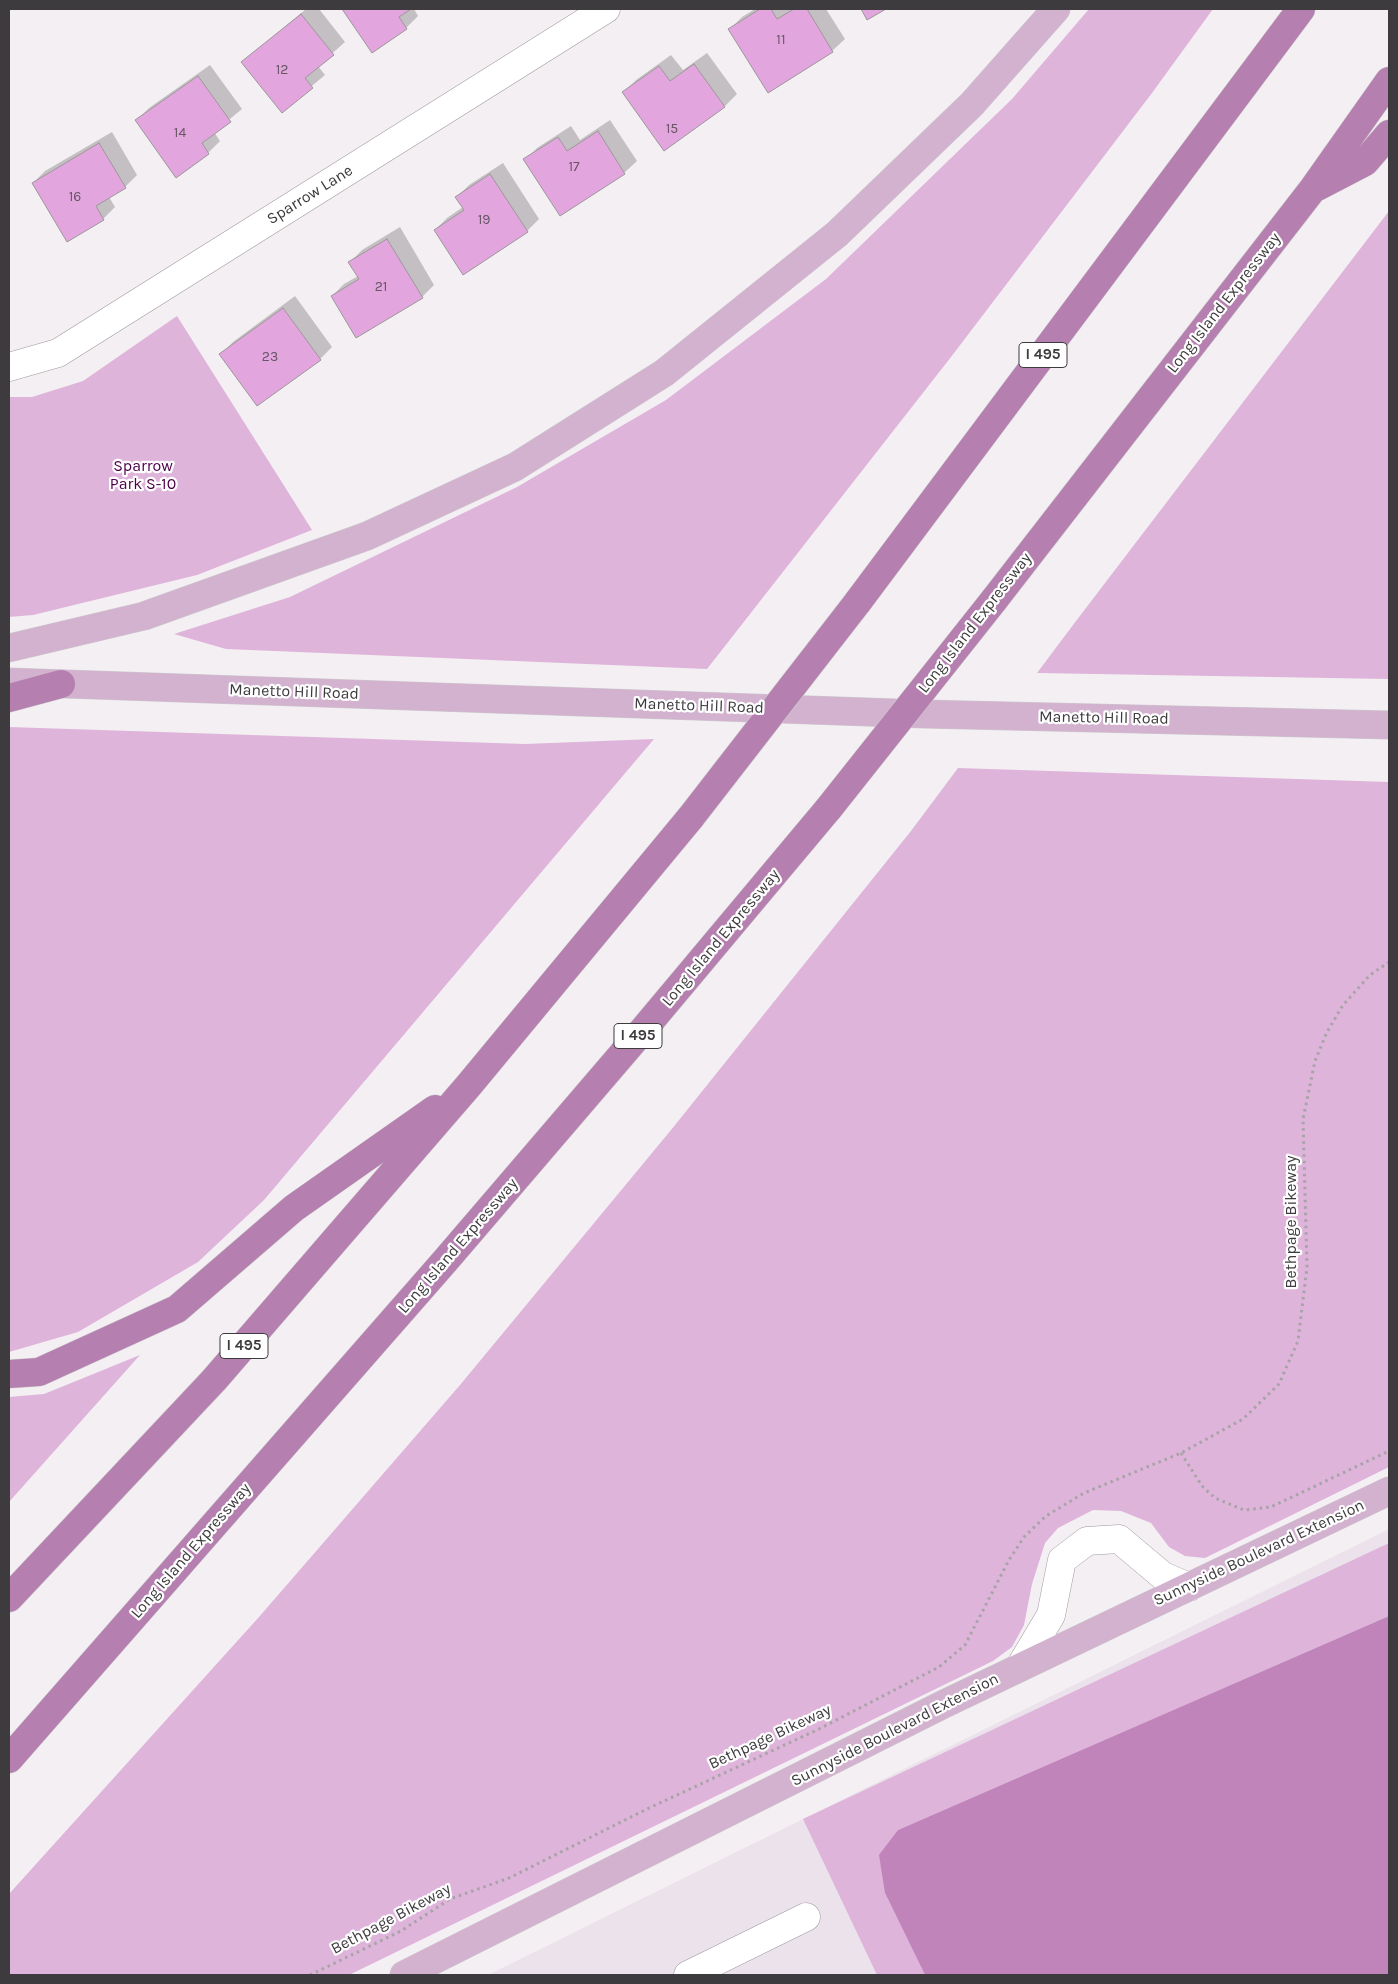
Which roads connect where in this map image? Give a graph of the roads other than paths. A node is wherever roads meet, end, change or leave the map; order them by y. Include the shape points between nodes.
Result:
1 (606, 9) edge
2 (1056, 9) edge
3 (1301, 9) edge
4 (1389, 81) edge
5 (1389, 134) edge
6 (1312, 190) junction
7 (9, 367) edge
8 (9, 648) edge
9 (9, 682) edge
10 (61, 684) junction
11 (9, 698) edge
12 (1389, 725) edge
13 (468, 1084) junction
14 (9, 1374) edge
15 (1389, 1491) edge
16 (1189, 1587) junction
17 (9, 1598) edge
18 (1020, 1667) junction
19 (9, 1759) edge
20 (806, 1917) dead end
21 (404, 1975) edge
22 (688, 1975) edge

1 - 7 street, Sparrow Lane via 58,353
2 - 8 main road via 972,104 838,234 664,373 515,467 367,536 144,616
3 - 13 highway, I 495, bridge via 857,602 691,817
4 - 6 highway, Long Island Expressway / I 495
5 - 6 highway via 1365,162
6 - 19 highway, Long Island Expressway / I 495, bridge via 829,808 445,1261
9 - 10 main road, Manetto Hill Road
10 - 11 highway
10 - 12 main road, Manetto Hill Road via 924,714
13 - 14 highway via 294,1208 177,1309 39,1372
13 - 17 highway, I 495 via 214,1380
15 - 16 main road, Sunnyside Boulevard Extension
16 - 18 main road, Sunnyside Boulevard Extension
16 - 18 street via 1162,1576 1119,1539 1087,1541 1062,1560 1051,1615
18 - 21 main road, Sunnyside Boulevard Extension
20 - 22 street

